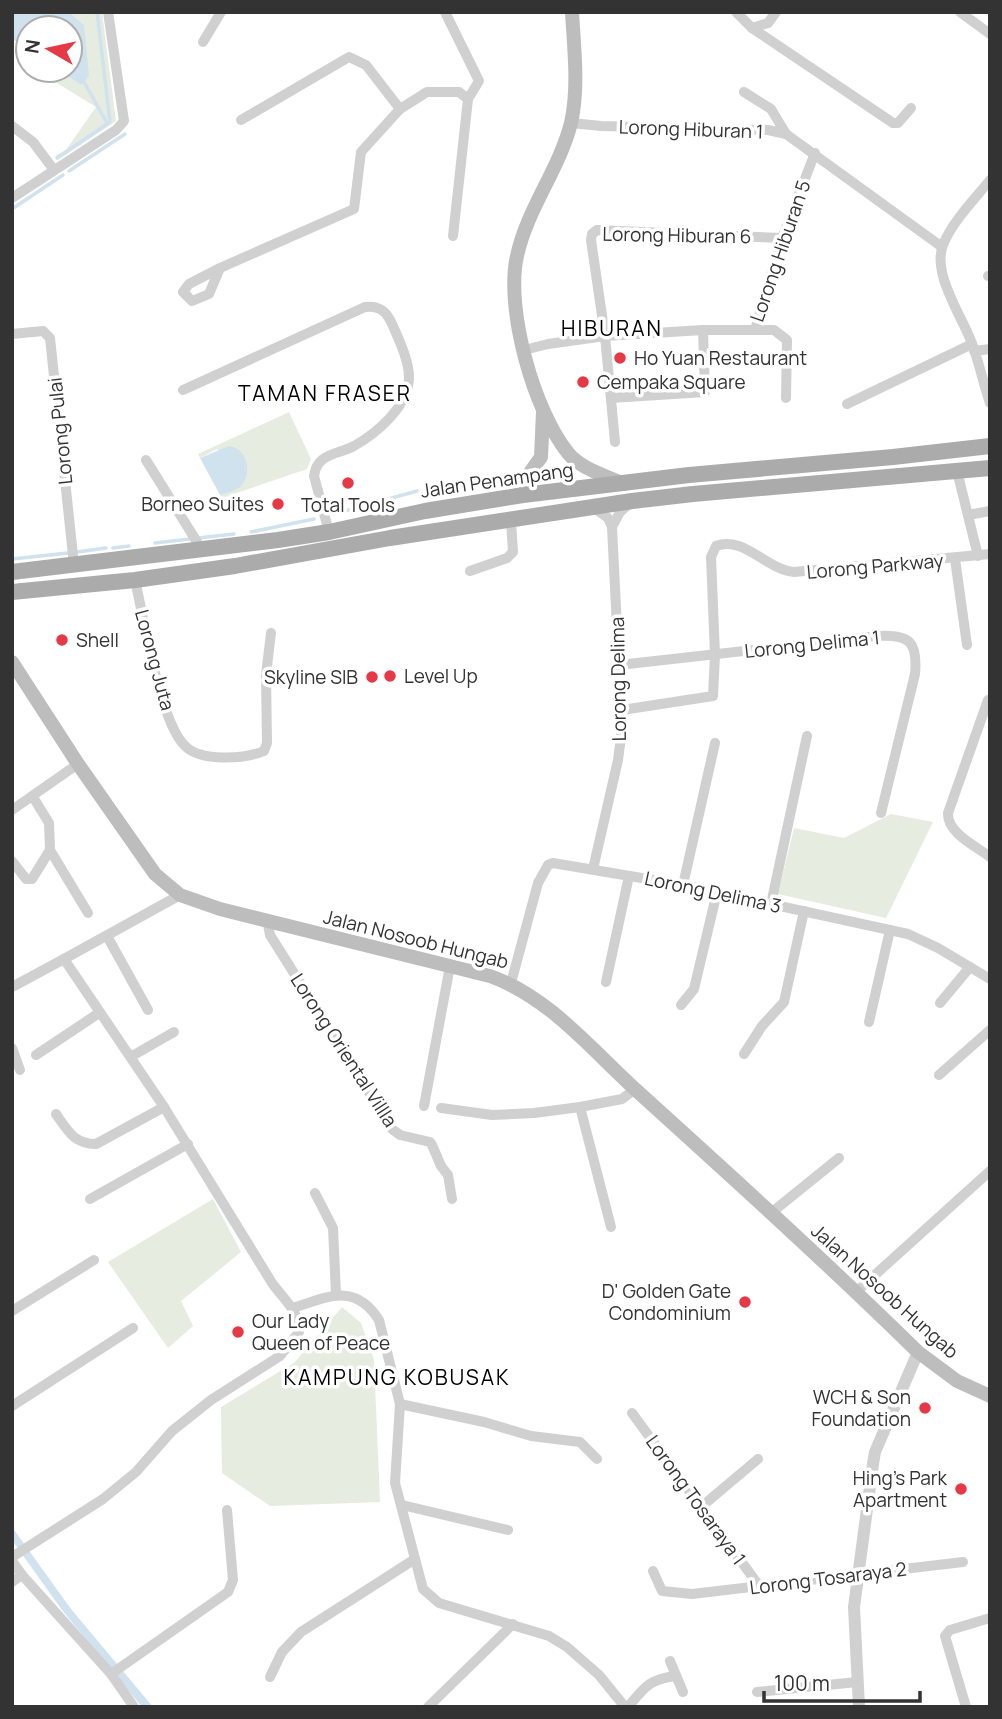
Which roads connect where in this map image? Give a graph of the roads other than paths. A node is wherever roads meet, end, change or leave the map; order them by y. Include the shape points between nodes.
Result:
1 (108, 12) edge
2 (221, 12) edge
3 (445, 12) edge
4 (572, 12) edge
5 (736, 12) edge
6 (776, 12) edge
7 (960, 12) edge
8 (752, 28) junction
9 (990, 34) edge
10 (203, 42) dead end
11 (744, 92) dead end
12 (468, 99) junction
13 (911, 108) dead end
14 (400, 109) junction
15 (241, 120) dead end
16 (571, 123) junction
17 (12, 126) edge
18 (786, 134) junction
19 (815, 153) junction
20 (54, 170) junction
21 (990, 180) edge
22 (12, 198) edge
23 (453, 236) dead end
24 (782, 238) junction
25 (942, 247) junction
26 (220, 268) dead end
27 (703, 330) junction
28 (755, 330) junction
29 (12, 334) edge
30 (605, 335) junction
31 (973, 347) junction
32 (990, 349) edge
33 (524, 350) junction
34 (183, 390) dead end
35 (611, 398) junction
36 (786, 398) dead end
37 (990, 403) edge
38 (847, 404) dead end
39 (543, 411) junction
40 (615, 442) dead end
41 (990, 446) edge
42 (568, 453) junction
43 (541, 457) junction
44 (867, 459) junction
45 (146, 460) dead end
46 (990, 468) edge
47 (957, 471) junction
48 (880, 477) junction
49 (623, 484) junction
50 (523, 495) junction
51 (632, 501) junction
52 (593, 508) junction
53 (990, 511) edge
54 (968, 514) junction
55 (538, 517) junction
56 (511, 521) junction
57 (612, 527) junction
58 (329, 533) junction
59 (202, 550) junction
60 (990, 554) edge
61 (978, 556) junction
62 (955, 559) junction
63 (74, 565) junction
64 (470, 571) dead end
65 (12, 572) edge
66 (135, 580) junction
67 (32, 590) junction
68 (12, 592) edge
69 (12, 601) edge
70 (271, 633) dead end
71 (967, 645) dead end
72 (715, 655) junction
73 (12, 662) edge
74 (619, 665) junction
75 (988, 700) edge
76 (622, 710) junction
77 (807, 736) dead end
78 (715, 743) dead end
79 (78, 764) junction
80 (33, 797) junction
81 (12, 810) edge
82 (881, 813) dead end
83 (50, 850) junction
84 (990, 857) edge
85 (12, 861) edge
86 (593, 869) junction
87 (629, 876) junction
88 (683, 885) junction
89 (717, 892) junction
90 (180, 895) junction
91 (771, 904) junction
92 (804, 911) junction
93 (88, 913) dead end
94 (267, 919) junction
95 (890, 930) junction
96 (107, 936) junction
97 (64, 959) junction
98 (450, 966) junction
99 (970, 967) junction
100 (990, 979) edge
101 (606, 982) dead end
102 (511, 983) junction
103 (12, 987) edge
104 (940, 1003) dead end
105 (681, 1005) dead end
106 (148, 1010) dead end
107 (99, 1013) junction
108 (869, 1022) dead end
109 (990, 1030) edge
110 (174, 1032) dead end
111 (12, 1048) edge
112 (744, 1054) dead end
113 (36, 1055) dead end
114 (132, 1056) junction
115 (20, 1070) dead end
116 (939, 1075) dead end
117 (635, 1089) junction
118 (424, 1106) dead end
119 (164, 1107) junction
120 (580, 1107) junction
121 (441, 1108) dead end
122 (56, 1114) dead end
123 (188, 1144) junction
124 (839, 1158) dead end
125 (990, 1171) edge
126 (315, 1193) dead end
127 (90, 1199) dead end
128 (452, 1199) dead end
129 (771, 1213) junction
130 (611, 1227) dead end
131 (94, 1260) dead end
132 (856, 1292) junction
133 (336, 1294) junction
134 (293, 1308) junction
135 (12, 1311) edge
136 (133, 1328) dead end
137 (918, 1352) junction
138 (990, 1396) edge
139 (400, 1404) junction
140 (12, 1406) edge
141 (632, 1413) dead end
142 (758, 1459) dead end
143 (597, 1460) dead end
144 (402, 1505) junction
145 (701, 1507) junction
146 (227, 1510) dead end
147 (508, 1530) dead end
148 (15, 1557) edge
149 (415, 1559) junction
150 (963, 1562) dead end
151 (653, 1571) dead end
152 (22, 1575) junction
153 (858, 1575) junction
154 (12, 1583) edge
155 (760, 1587) junction
156 (990, 1618) edge
157 (513, 1624) junction
158 (670, 1661) dead end
159 (115, 1671) junction
160 (675, 1676) junction
161 (270, 1677) dead end
162 (857, 1682) junction
163 (683, 1692) dead end
164 (757, 1692) dead end
165 (624, 1704) edge
166 (134, 1707) edge
167 (428, 1707) edge
168 (608, 1707) edge
169 (859, 1707) edge
170 (966, 1707) edge

1 - 20 street via 124,121
2 - 10 street
3 - 12 street via 479,81
4 - 16 main road via 576,86
5 - 8 street
6 - 8 street via 768,23
7 - 9 street
8 - 13 street via 893,123
11 - 18 street via 771,109
12 - 14 street via 459,92 427,92
12 - 23 street
14 - 15 street via 366,65 349,58
14 - 26 street via 361,152 354,209
16 - 18 street, Lorong Hiburan 1
16 - 33 main road via 516,258 514,297
17 - 20 street via 33,142
18 - 19 street, Lorong Hiburan 1
19 - 24 street, Lorong Hiburan 5
19 - 25 street, Lorong Hiburan 1
20 - 22 street
21 - 25 street
24 - 28 street, Lorong Hiburan 5
24 - 30 street, Lorong Hiburan 6 via 597,230 591,240
25 - 31 street via 942,276
27 - 28 street, Lorong Hiburan 5
27 - 30 street, Lorong Hiburan 5
27 - 35 street via 705,392
28 - 36 street via 774,330 788,340
29 - 63 street, Lorong Pulai via 43,331 50,338
30 - 33 street, Lorong Hiburan 5
30 - 35 street
31 - 32 street
31 - 37 street
31 - 38 street
33 - 39 main road
34 - 58 street via 365,307 384,312 395,330 409,378 387,422 352,447 321,460 315,468
35 - 40 street
39 - 42 main road
39 - 43 main road
41 - 44 main road, Jalan Penampang
42 - 43 main road via 553,451
42 - 49 main road via 580,464
43 - 50 main road via 527,477
44 - 48 main road via 870,470
44 - 49 main road, Jalan Penampang
45 - 59 street
46 - 47 main road
47 - 48 main road
47 - 54 street
48 - 51 main road
49 - 50 main road, Jalan Penampang
50 - 55 main road
50 - 58 main road, Jalan Penampang
51 - 52 main road
51 - 57 street
52 - 55 main road
52 - 57 street via 608,518
53 - 54 street
54 - 61 street
55 - 56 main road
56 - 64 street via 513,552
56 - 66 main road
57 - 74 street, Lorong Delima
58 - 59 main road, Jalan Penampang
59 - 63 main road, Jalan Penampang
60 - 61 street, Lorong Parkway
61 - 62 street, Lorong Parkway
62 - 71 street
62 - 72 street, Lorong Parkway via 794,572 779,570 723,543 712,551 710,564
63 - 65 main road, Jalan Penampang
66 - 67 main road
66 - 70 street, Lorong Juta via 160,693 176,732 191,751 216,757 246,757 264,751
67 - 68 main road
67 - 69 main road
72 - 74 street, Lorong Delima 1
72 - 76 street via 713,696
72 - 82 street, Lorong Delima 1 via 886,636 909,640 916,659 915,674
73 - 79 main road, Jalan Nosoob Hungab
74 - 76 street, Lorong Delima
75 - 84 street via 947,820
76 - 86 street, Lorong Delima via 618,760
77 - 91 street
78 - 88 street
79 - 80 street
79 - 90 main road, Jalan Nosoob Hungab via 155,874
80 - 81 street
80 - 83 street via 49,823
83 - 85 street via 32,879 26,879
83 - 93 street
86 - 87 street, Lorong Delima 3
86 - 102 street, Lorong Delima 3 via 553,863 541,874
87 - 88 street, Lorong Delima 3
87 - 101 street
88 - 89 street, Lorong Delima 3
89 - 91 street, Lorong Delima 3
89 - 105 street via 694,989
90 - 94 main road, Jalan Nosoob Hungab
90 - 96 street
91 - 92 street, Lorong Delima 3
92 - 95 street, Lorong Delima 3
92 - 112 street via 784,1002
94 - 98 main road, Jalan Nosoob Hungab
94 - 128 street, Lorong Oriental Villla via 270,935 392,1129 432,1145 448,1175
95 - 99 street, Lorong Delima 3 via 925,941
95 - 108 street
96 - 97 street
96 - 106 street
97 - 103 street
97 - 107 street
98 - 102 main road, Jalan Nosoob Hungab
98 - 118 street
99 - 100 street, Lorong Delima 3
99 - 104 street
102 - 117 main road, Jalan Nosoob Hungab via 550,1011
107 - 113 street
107 - 114 street
109 - 116 street
110 - 114 street
111 - 115 street
114 - 119 street
117 - 120 street via 622,1099
117 - 129 main road, Jalan Nosoob Hungab
119 - 122 street via 96,1144 75,1140
119 - 123 street
120 - 121 street via 492,1115
120 - 130 street
123 - 127 street
123 - 134 street via 272,1283
124 - 129 street
125 - 132 street
126 - 133 street via 333,1228
129 - 132 main road, Jalan Nosoob Hungab
131 - 135 street
132 - 137 main road, Jalan Nosoob Hungab
133 - 134 street
133 - 139 street via 372,1308 379,1320
134 - 148 street via 299,1332 280,1356 172,1431 136,1472 103,1499
136 - 140 street
137 - 138 main road, Jalan Nosoob Hungab via 957,1381
137 - 153 street via 875,1452
139 - 143 street via 531,1436 580,1442
139 - 144 street via 395,1483
141 - 145 street, Lorong Tosaraya 1
142 - 145 street
144 - 147 street
144 - 149 street
145 - 155 street, Lorong Tosaraya 1
146 - 159 street via 232,1586
148 - 152 street
149 - 157 street via 423,1589 439,1603
149 - 161 street via 301,1632 282,1652
150 - 153 street, Lorong Tosaraya 2
151 - 155 street, Lorong Tosaraya 2 via 662,1591 692,1594
152 - 154 street
152 - 159 street
153 - 155 street, Lorong Tosaraya 2
153 - 162 street via 854,1607
156 - 170 street via 950,1630 945,1636
157 - 165 street via 567,1647
157 - 167 street
158 - 160 street
159 - 166 street
160 - 163 street
160 - 165 street via 647,1684
162 - 164 street
162 - 169 street
165 - 168 street

